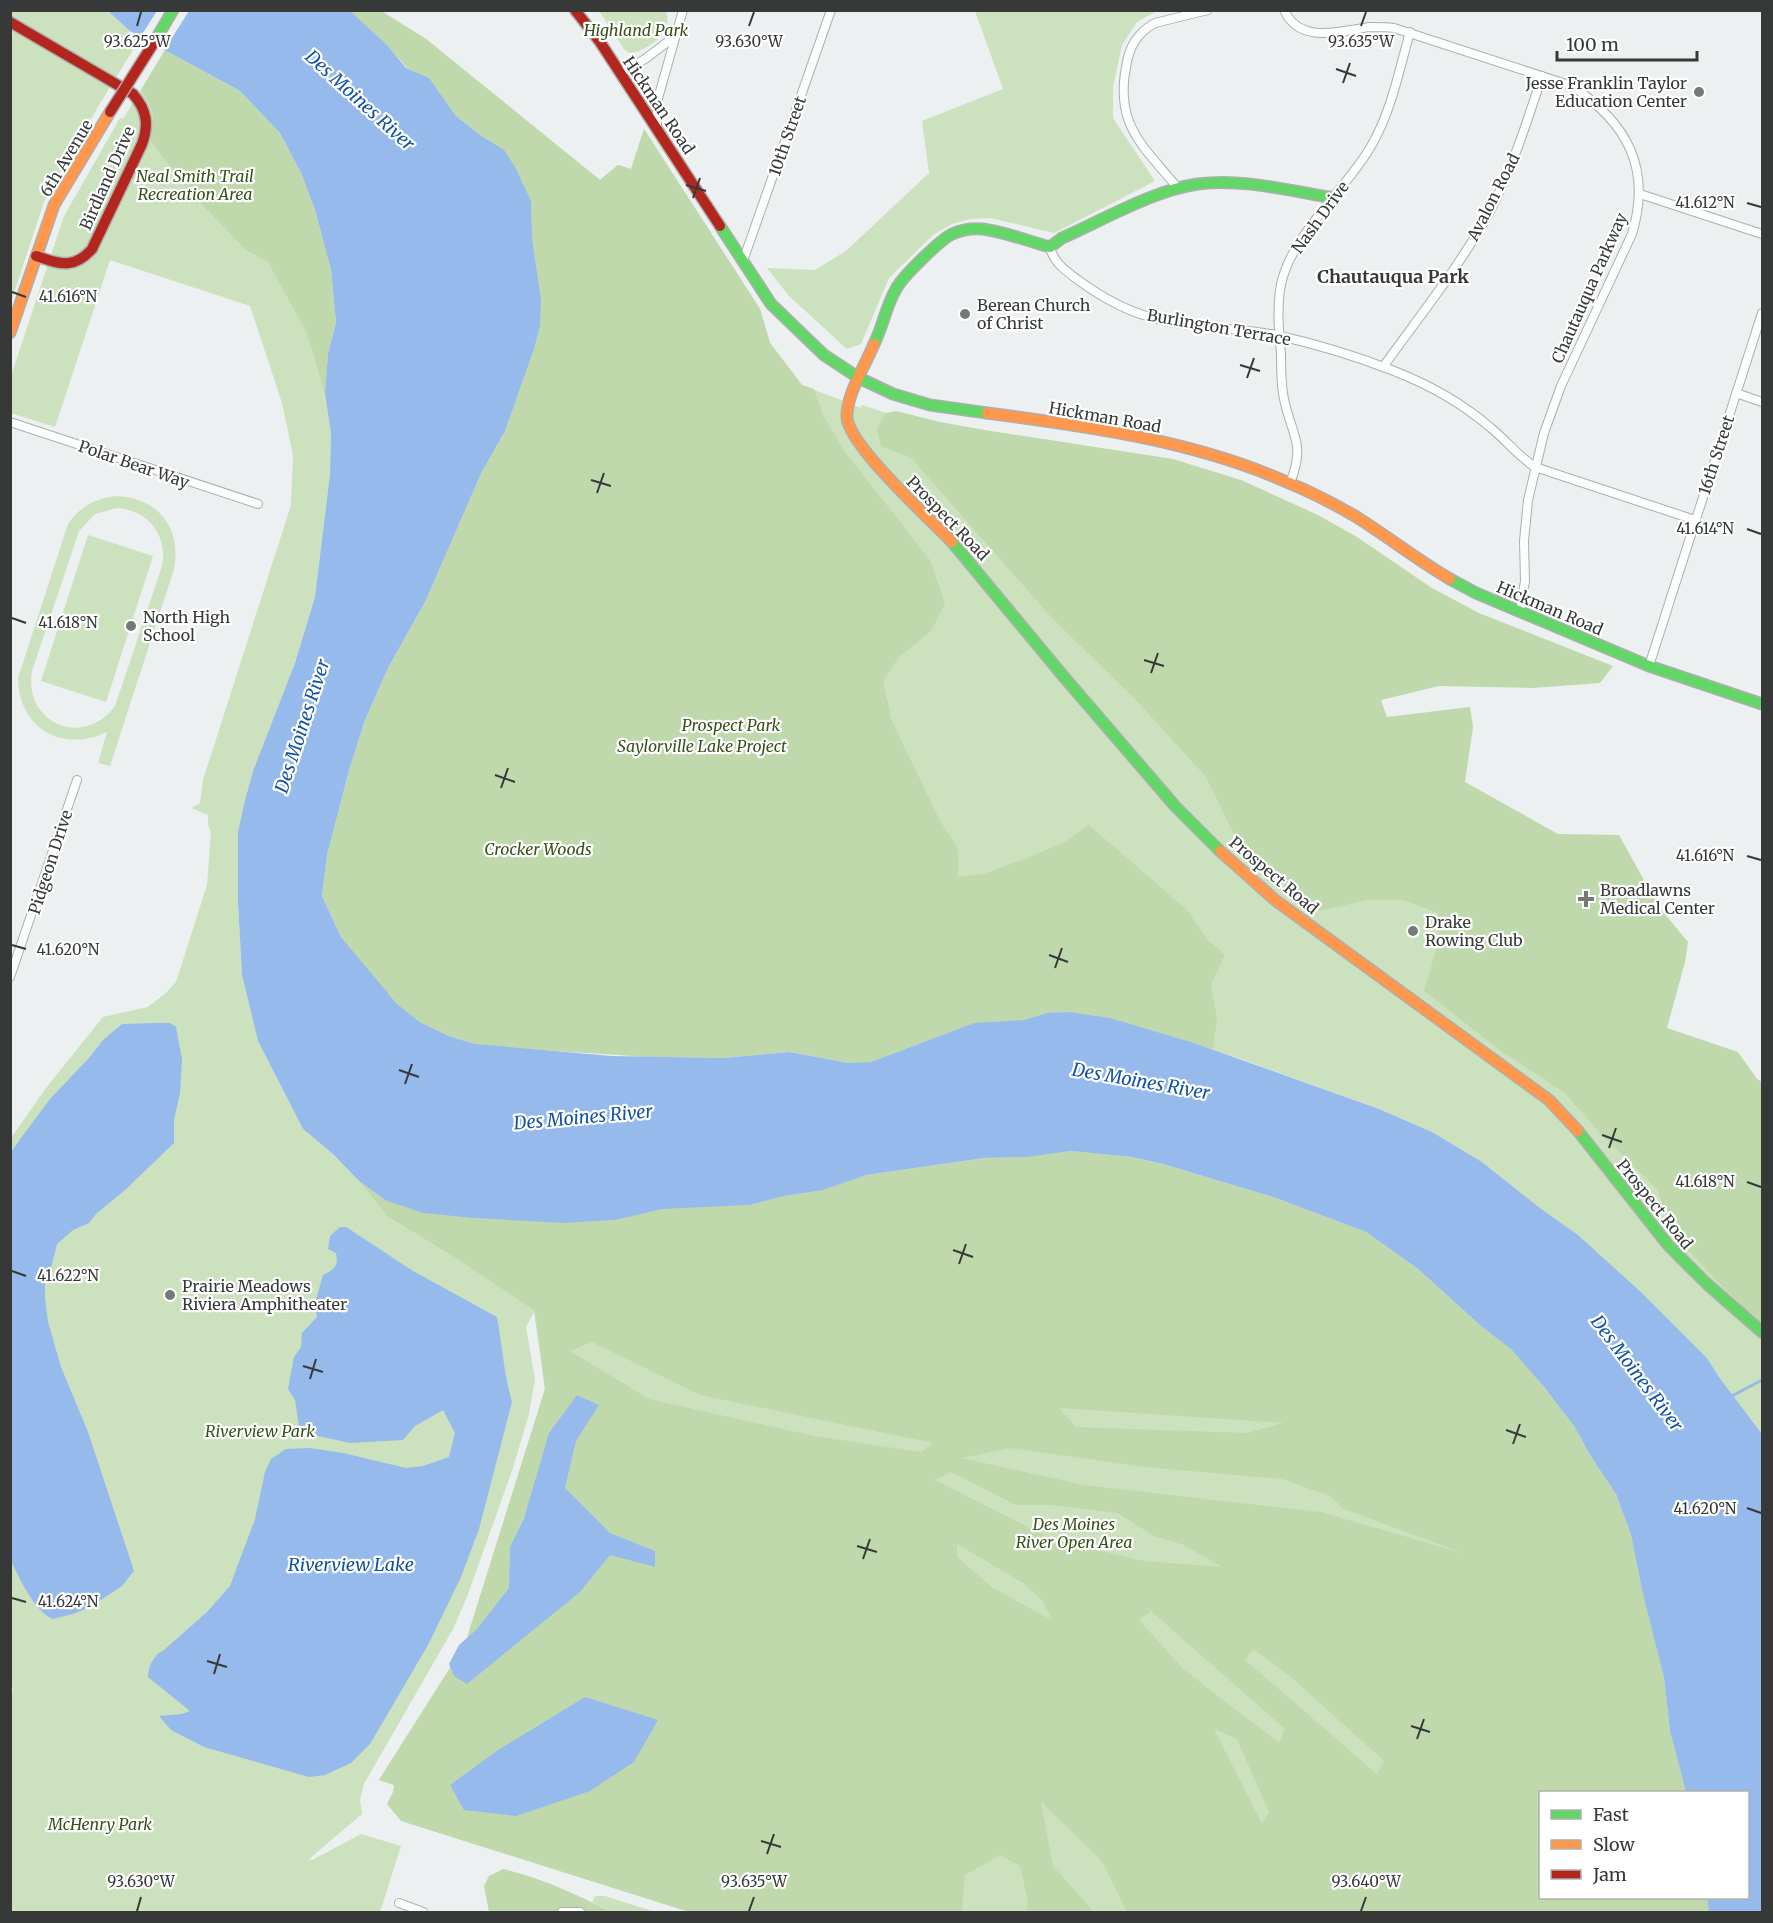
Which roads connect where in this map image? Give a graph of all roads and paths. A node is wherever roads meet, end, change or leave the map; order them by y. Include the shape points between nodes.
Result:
1 (173, 10) edge
2 (575, 10) edge
3 (683, 10) edge
4 (831, 10) edge
5 (1208, 10) edge
6 (1284, 10) edge
7 (10, 22) edge
8 (1410, 32) junction
9 (674, 37) junction
10 (620, 73) junction
11 (1542, 76) junction
12 (657, 128) junction
13 (1177, 188) junction
14 (1640, 194) junction
15 (1334, 198) junction
16 (1762, 234) edge
17 (1050, 247) junction
18 (36, 256) junction
19 (743, 261) junction
20 (1762, 313) edge
21 (10, 333) edge
22 (1280, 336) junction
23 (1383, 367) junction
24 (859, 378) junction
25 (1736, 393) junction
26 (1762, 402) edge
27 (10, 422) edge
28 (1535, 467) junction
29 (1290, 483) junction
30 (258, 504) dead end
31 (1695, 520) junction
32 (1520, 611) junction
33 (1649, 666) junction
34 (1762, 704) edge
35 (77, 780) dead end
36 (11, 977) edge
37 (1762, 1332) edge
38 (399, 1902) dead end
39 (423, 1912) edge
40 (562, 1912) edge
41 (580, 1912) edge

1 - 18 street, 6th Avenue, bridge via 54,205
2 - 10 street, Hickman Road
3 - 9 street
4 - 19 street, 10th Street
5 - 13 street via 1148,27 1129,50 1124,75 1122,93 1129,125
6 - 8 street, Chautauqua Parkway via 1294,24 1320,34 1373,27
7 - 18 street, Birdland Drive via 133,94 147,118 142,144 92,249 78,262 69,264
8 - 11 street, Chautauqua Parkway
8 - 15 street, Nash Drive via 1380,131
9 - 10 street
9 - 12 street via 657,102
10 - 12 street, Hickman Road
11 - 14 street, Chautauqua Parkway via 1572,86 1595,101 1613,121 1634,160
11 - 23 street, Avalon Road via 1512,163 1489,212
12 - 19 street, Hickman Road
13 - 15 street via 1235,183
13 - 17 street via 1062,238
14 - 16 street
14 - 28 street, Chautauqua Parkway via 1632,234 1561,386
15 - 22 street, Nash Drive via 1298,244 1287,265 1280,289
17 - 22 street, Burlington Terrace via 1052,258 1074,277 1131,311 1171,322
17 - 24 street via 983,229 950,235 897,286
18 - 21 street, 6th Avenue
19 - 24 street, Hickman Road via 788,322 824,355
20 - 25 street, 16th Street
22 - 23 street, Burlington Terrace
22 - 29 street, Nash Drive via 1284,399 1299,446
23 - 28 street, Burlington Terrace via 1453,398
24 - 29 street, Hickman Road via 892,394 930,405 1070,424 1165,442
24 - 37 street, Prospect Road via 848,404 847,419 861,447 966,556 1064,677 1199,830 1275,900 1549,1101 1684,1264
25 - 26 street
25 - 31 street, 16th Street
27 - 30 street, Polar Bear Way
28 - 31 street, Burlington Terrace
28 - 32 street, Chautauqua Parkway via 1528,501
29 - 32 street, Hickman Road via 1353,515 1440,573
31 - 33 street, 16th Street
32 - 33 street, Hickman Road
33 - 34 street, Hickman Road
35 - 36 street, Pidgeon Drive
38 - 39 street
40 - 41 street

